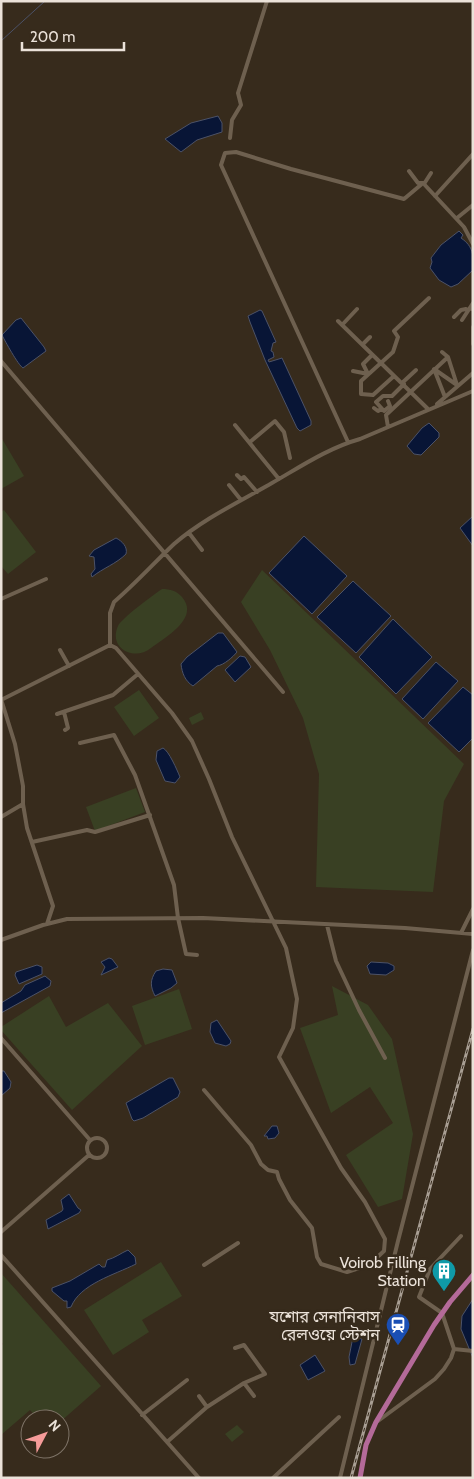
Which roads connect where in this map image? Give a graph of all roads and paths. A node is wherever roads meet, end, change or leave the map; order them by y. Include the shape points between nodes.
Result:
1 (267, 1) edge
2 (230, 138) dead end
3 (473, 154) edge
4 (409, 171) dead end
5 (431, 173) dead end
6 (424, 183) junction
7 (435, 196) junction
8 (473, 205) edge
9 (456, 218) junction
10 (473, 244) edge
11 (429, 298) dead end
12 (473, 303) edge
13 (357, 309) dead end
14 (466, 309) dead end
15 (454, 317) dead end
16 (462, 320) dead end
17 (473, 326) edge
18 (370, 338) dead end
19 (363, 344) junction
20 (473, 344) edge
21 (442, 352) dead end
22 (372, 355) junction
23 (448, 358) junction
24 (1, 361) edge
25 (381, 363) junction
26 (416, 370) dead end
27 (434, 370) junction
28 (353, 371) dead end
29 (473, 373) edge
30 (368, 374) junction
31 (394, 376) junction
32 (403, 383) junction
33 (457, 385) junction
34 (411, 391) junction
35 (473, 391) edge
36 (371, 396) junction
37 (445, 397) junction
38 (388, 401) dead end
39 (376, 402) junction
40 (435, 407) junction
41 (374, 408) dead end
42 (381, 409) junction
43 (428, 409) junction
44 (235, 425) dead end
45 (388, 427) junction
46 (250, 442) junction
47 (348, 442) junction
48 (290, 458) dead end
49 (237, 475) dead end
50 (279, 479) junction
51 (229, 485) dead end
52 (257, 492) junction
53 (241, 500) junction
54 (189, 533) junction
55 (202, 550) dead end
56 (166, 553) junction
57 (46, 579) dead end
58 (1, 599) edge
59 (110, 645) junction
60 (60, 650) dead end
61 (69, 666) junction
62 (138, 674) junction
63 (283, 692) dead end
64 (1, 699) edge
65 (64, 712) junction
66 (57, 714) dead end
67 (65, 730) dead end
68 (80, 743) dead end
69 (23, 804) junction
70 (150, 815) junction
71 (1, 817) edge
72 (32, 842) junction
73 (473, 909) edge
74 (178, 918) junction
75 (272, 921) junction
76 (47, 924) junction
77 (327, 925) junction
78 (461, 933) junction
79 (473, 934) edge
80 (1, 940) edge
81 (473, 950) edge
82 (196, 955) dead end
83 (1, 1038) edge
84 (385, 1058) dead end
85 (204, 1090) dead end
86 (90, 1140) junction
87 (89, 1155) junction
88 (1, 1232) edge
89 (461, 1236) dead end
90 (238, 1243) dead end
91 (1, 1255) edge
92 (204, 1265) dead end
93 (473, 1275) edge
94 (442, 1313) junction
95 (235, 1348) dead end
96 (454, 1349) junction
97 (473, 1351) edge
98 (187, 1380) dead end
99 (244, 1383) junction
100 (199, 1396) dead end
101 (254, 1396) dead end
102 (207, 1407) junction
103 (142, 1415) junction
104 (339, 1417) dead end
105 (376, 1422) junction
106 (167, 1442) junction
107 (199, 1478) edge
108 (272, 1478) edge
109 (340, 1478) edge
110 (360, 1478) edge

1 - 2 street via 238,93 241,105 232,120
3 - 7 street
4 - 6 street via 418,183
5 - 6 street
6 - 7 street
6 - 47 street via 404,199 236,152 225,153 222,165
7 - 9 street
8 - 9 street
9 - 10 street
11 - 25 street via 394,331 398,337 394,352
12 - 16 street
13 - 19 street via 340,323
14 - 15 street
17 - 20 street
18 - 19 street
19 - 22 street
21 - 23 street
22 - 25 street
22 - 30 street via 363,364
23 - 27 street
23 - 33 street
24 - 56 street
25 - 30 street
25 - 31 street
26 - 32 street
27 - 33 street
27 - 34 street
27 - 37 street
28 - 30 street
29 - 33 street
30 - 36 street via 361,381 361,394
31 - 32 street
31 - 36 street
32 - 34 street
32 - 39 street via 392,396 383,396
33 - 37 street
34 - 43 street
34 - 45 street via 386,415
35 - 40 street
36 - 39 street
37 - 40 street
38 - 42 street via 390,406 384,411
39 - 42 street
40 - 43 street
41 - 42 street via 378,412
43 - 45 street
44 - 46 street
45 - 47 street
46 - 48 street via 275,421 284,432
46 - 50 street
47 - 50 street
49 - 52 street via 241,479 244,477
50 - 52 street
51 - 53 street
52 - 53 street
53 - 54 street
54 - 55 street
54 - 56 street
56 - 59 street via 114,602 110,613
56 - 63 street
57 - 58 street
59 - 61 street
59 - 62 street
60 - 61 street
61 - 64 street
62 - 65 street via 113,695
62 - 75 street via 192,741
64 - 69 street via 16,750
65 - 66 street
65 - 67 street via 68,728
68 - 70 street via 114,735 135,775
69 - 71 street
69 - 72 street
70 - 72 street via 95,832 87,830
70 - 74 street via 174,885
72 - 76 street via 53,906
73 - 78 street
74 - 75 street
74 - 76 street via 67,919
74 - 82 street via 186,954
75 - 77 street
75 - 85 street via 286,948 297,999 293,1028 279,1057 341,1168 365,1202 385,1239 384,1251 369,1265 347,1272 321,1264 312,1228 290,1200 277,1172 261,1164 251,1144
76 - 80 street
77 - 78 street
77 - 84 street via 336,961
78 - 79 street
81 - 109 street
83 - 86 street
86 - 87 street via 87,1147
86 - 87 street via 98,1137 108,1149 100,1158
87 - 88 street
89 - 94 street via 430,1269 419,1298
90 - 92 street
91 - 103 street
93 - 94 highway
94 - 96 street
94 - 105 highway
95 - 99 street via 244,1345 265,1374
96 - 97 street
96 - 105 street via 448,1364 435,1379
98 - 103 street
99 - 101 street
99 - 102 street
100 - 102 street
102 - 106 street
103 - 106 street
104 - 108 street
105 - 110 highway via 369,1437
106 - 107 street

